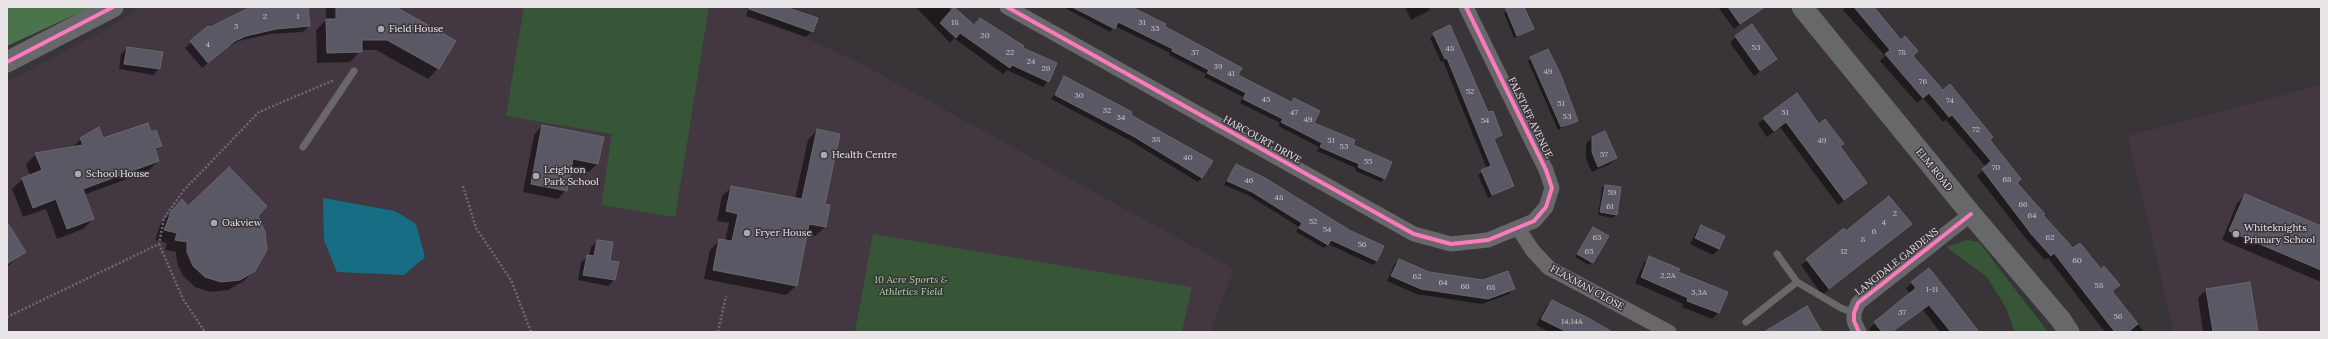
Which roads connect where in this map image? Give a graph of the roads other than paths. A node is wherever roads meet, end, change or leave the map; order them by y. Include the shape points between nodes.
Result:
1 (113, 7) edge
2 (1007, 7) edge
3 (1466, 7) edge
4 (1802, 7) edge
5 (7, 62) edge
6 (354, 71) road end
7 (303, 147) dead end
8 (1971, 214) junction
9 (1518, 228) junction
10 (1777, 254) dead end
11 (1797, 282) junction
12 (1854, 313) junction
13 (1746, 322) dead end
14 (1669, 332) edge
15 (1859, 332) edge
16 (2068, 332) edge

1 - 5 main road
2 - 9 street, HARCOURT DRIVE via 1414,234 1451,244 1488,240
3 - 9 street, FALSTAFF AVENUE via 1546,170 1552,188 1546,207 1534,220
4 - 8 main road, ELM ROAD
6 - 7 lane
8 - 12 street, LANGDALE GARDENS via 1865,296 1858,303
8 - 16 main road, ELM ROAD via 2061,320
9 - 14 street, FLAXMAN CLOSE via 1533,251 1549,268
10 - 11 lane
11 - 12 lane via 1840,308
11 - 13 lane
12 - 15 street via 1854,321

